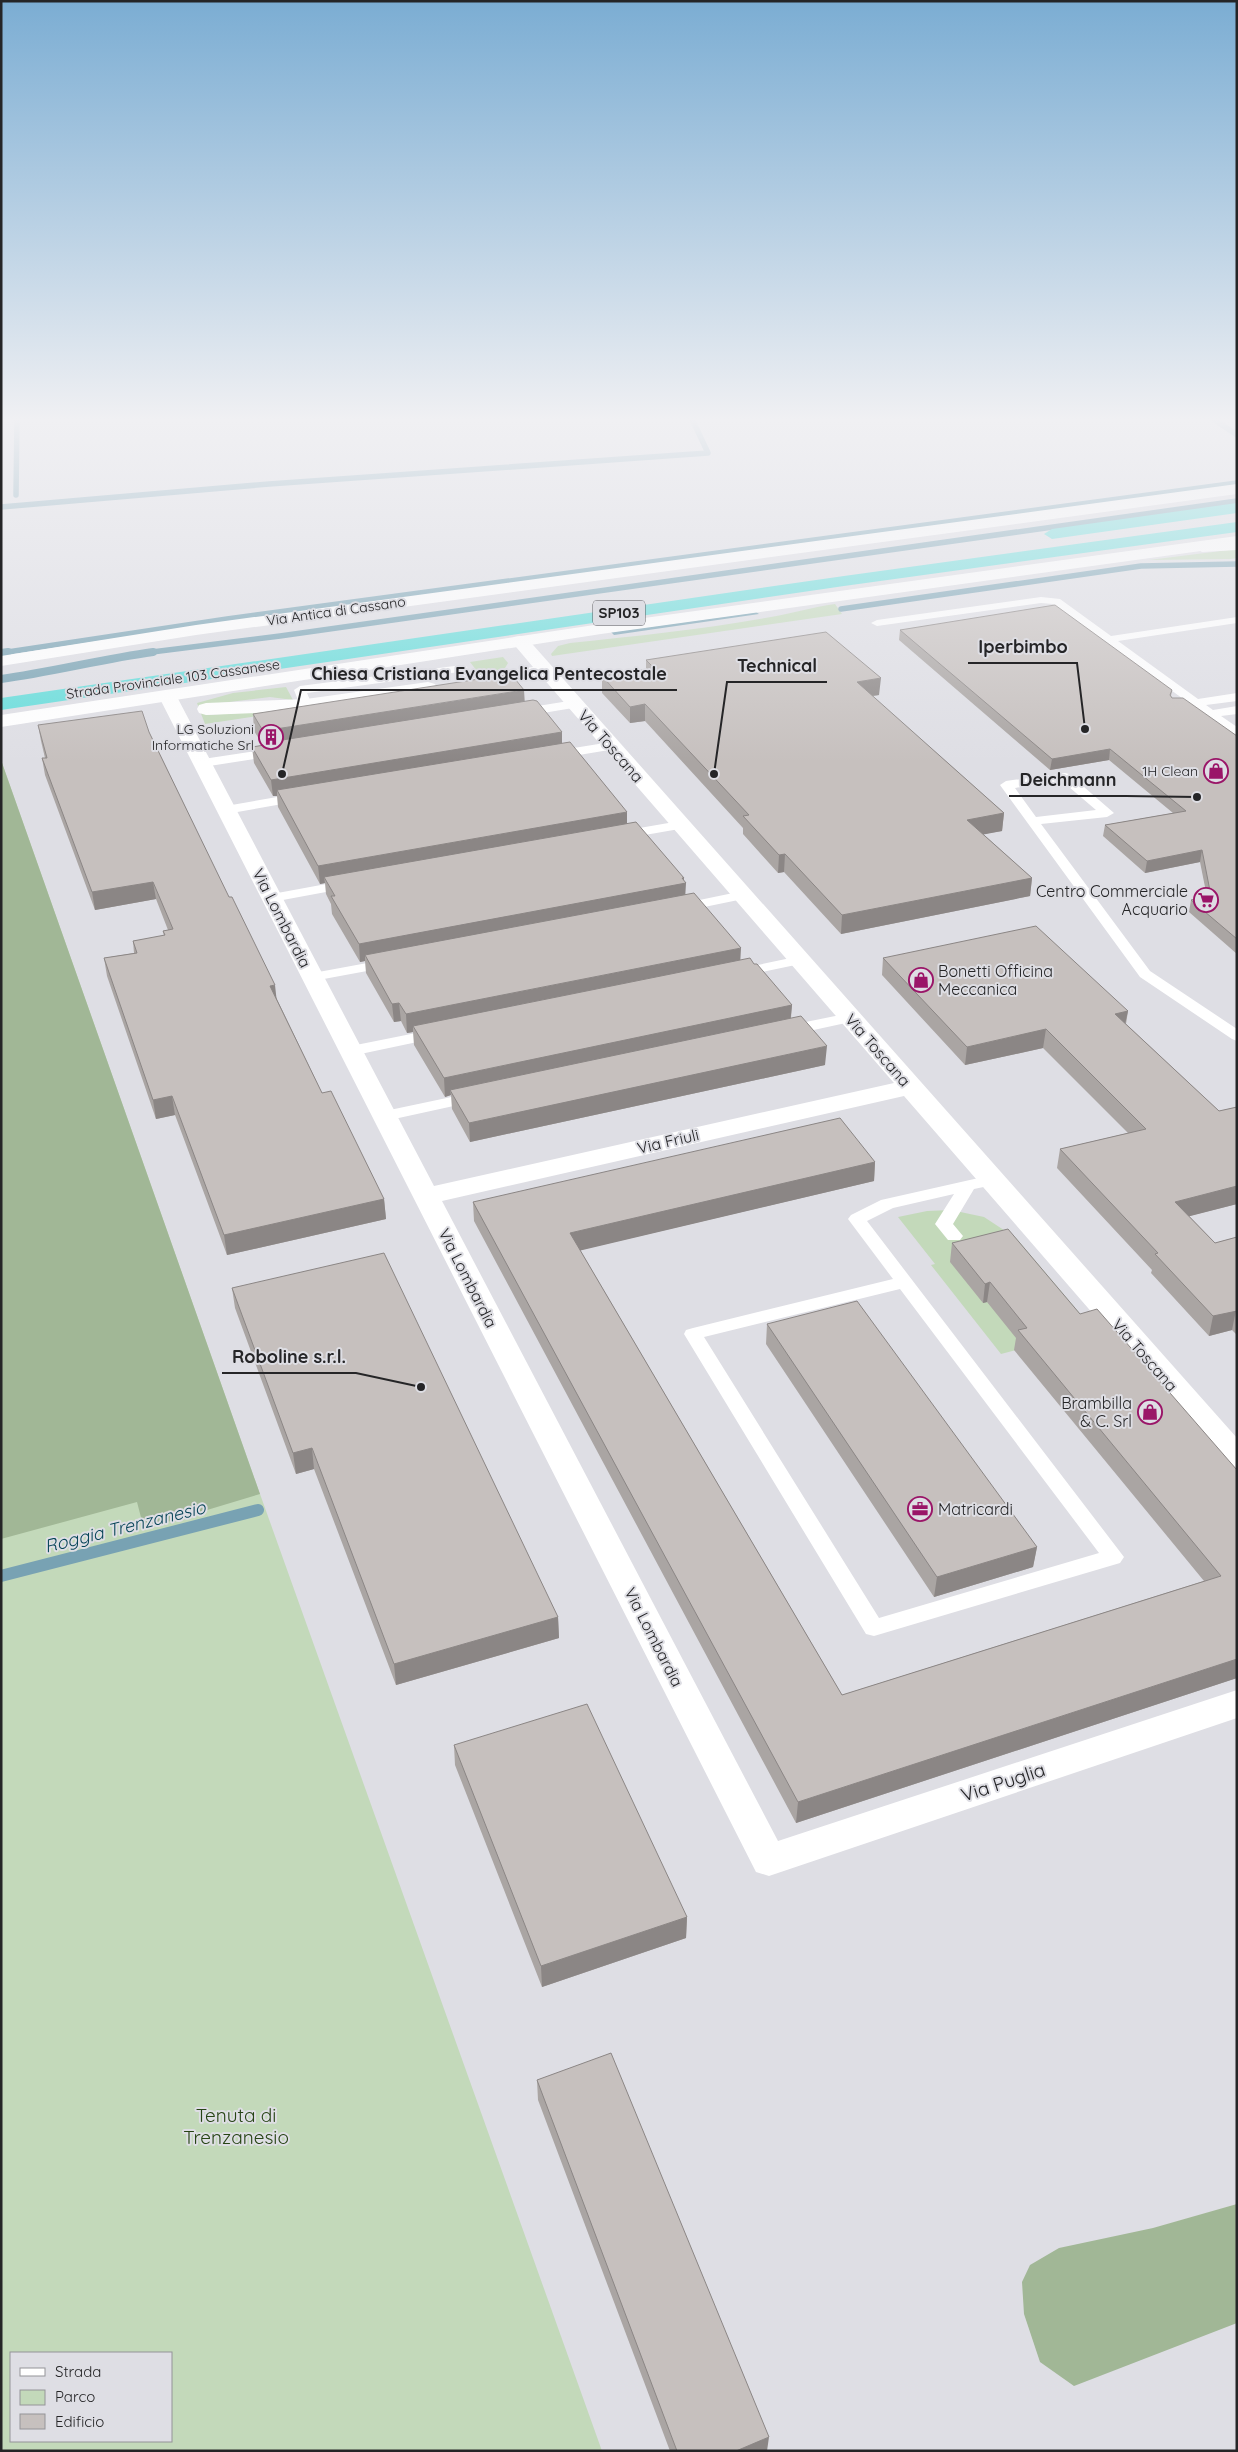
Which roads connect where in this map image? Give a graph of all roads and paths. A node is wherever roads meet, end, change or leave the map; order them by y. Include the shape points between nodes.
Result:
1 (909, 533) edge
2 (1059, 533) edge
3 (1100, 533) edge
4 (1190, 533) edge
5 (1041, 536) dead end
6 (1237, 541) edge
7 (1237, 547) edge
8 (1172, 550) junction
9 (935, 553) dead end
10 (829, 570) junction
11 (1237, 620) edge
12 (877, 623) dead end
13 (1110, 640) junction
14 (520, 641) junction
15 (1, 661) edge
16 (546, 671) junction
17 (1, 689) edge
18 (1237, 689) edge
19 (167, 695) junction
20 (1237, 697) edge
21 (1192, 700) junction
22 (1, 704) edge
23 (575, 704) junction
24 (1176, 706) edge
25 (206, 709) dead end
26 (1237, 710) edge
27 (1211, 714) junction
28 (509, 715) edge
29 (1, 721) edge
30 (1237, 733) edge
31 (611, 746) junction
32 (284, 750) edge
33 (544, 757) edge
34 (203, 763) junction
35 (309, 796) edge
36 (226, 810) junction
37 (1033, 821) junction
38 (680, 825) junction
39 (611, 837) edge
40 (366, 881) edge
41 (743, 895) junction
42 (272, 898) junction
43 (662, 911) edge
44 (800, 960) junction
45 (399, 961) edge
46 (727, 975) edge
47 (313, 978) junction
48 (850, 1018) junction
49 (447, 1032) edge
50 (775, 1033) edge
51 (1237, 1036) edge
52 (351, 1051) junction
53 (910, 1086) junction
54 (492, 1093) edge
55 (384, 1116) junction
56 (992, 1180) junction
57 (967, 1186) junction
58 (426, 1196) junction
59 (954, 1236) dead end
60 (904, 1282) junction
61 (1237, 1459) edge
62 (1237, 1704) edge
63 (769, 1860) joint

1 - 15 street, Via Antica di Cassano via 196,630
2 - 5 highway
3 - 10 highway, Strada Provinciale 103 Cassanese / SP103
4 - 22 highway, Strada Provinciale 103 Cassanese / SP103
6 - 8 street
7 - 8 lane
8 - 14 street, SP103
9 - 10 highway, SP103
10 - 17 highway, Strada Provinciale 103 Cassanese / SP103
11 - 13 lane
12 - 13 lane via 1046,599 1062,604
13 - 21 lane
14 - 16 street, Via Toscana
14 - 19 street, SP103
16 - 23 street, Via Toscana
16 - 25 street via 306,704
18 - 21 lane
19 - 29 street, SP103
19 - 34 street, Via Lombardia
20 - 21 lane
21 - 24 lane
21 - 27 lane
23 - 28 lane
23 - 31 street, Via Toscana
26 - 27 lane
27 - 30 lane
31 - 33 lane
31 - 38 street, Via Toscana
32 - 34 lane
34 - 36 street, Via Lombardia
35 - 36 lane
36 - 42 street, Via Lombardia
37 - 37 lane via 1051,819 1106,813 1065,776 1006,785
37 - 51 lane via 1145,974
38 - 39 lane
38 - 41 street, Via Toscana
40 - 42 lane
41 - 43 lane
41 - 44 street, Via Toscana
42 - 47 street, Via Lombardia
44 - 46 lane
44 - 48 street, Via Toscana
45 - 47 lane
47 - 52 street, Via Lombardia
48 - 50 lane
48 - 53 street, Via Toscana
49 - 52 lane
52 - 55 street, Via Lombardia
53 - 56 street, Via Toscana
53 - 58 street, Via Friuli
54 - 55 lane
55 - 58 street, Via Lombardia
56 - 57 lane
56 - 61 street, Via Toscana
57 - 59 lane via 944,1224
57 - 60 lane via 887,1204 857,1220
58 - 63 street, Via Lombardia
60 - 60 lane via 1113,1557 874,1628 693,1334
62 - 63 street, Via Puglia

